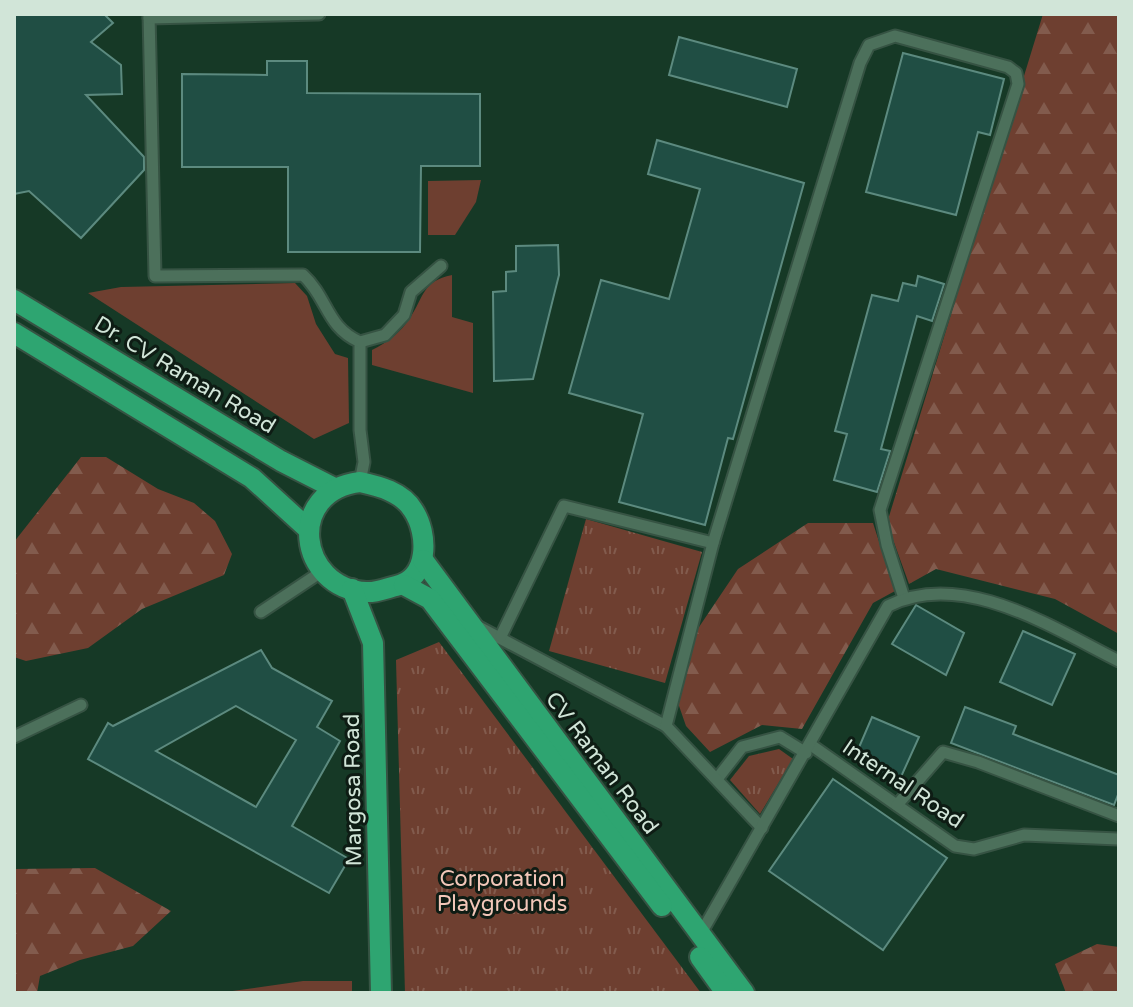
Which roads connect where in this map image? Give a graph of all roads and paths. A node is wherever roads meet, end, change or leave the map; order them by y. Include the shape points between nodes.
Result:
1 (319, 14) edge
2 (149, 16) edge
3 (441, 266) dead end
4 (14, 300) edge
5 (14, 333) edge
6 (360, 342) junction
7 (360, 482) junction
8 (334, 488) junction
9 (307, 528) junction
10 (713, 543) junction
11 (423, 560) junction
12 (324, 570) junction
13 (404, 585) junction
14 (352, 589) junction
15 (904, 598) junction
16 (261, 612) dead end
17 (466, 620) junction
18 (501, 636) junction
19 (1119, 661) edge
20 (81, 705) dead end
21 (666, 726) junction
22 (14, 737) edge
23 (808, 749) junction
24 (717, 779) junction
25 (897, 805) junction
26 (1119, 816) edge
27 (762, 828) junction
28 (1118, 839) edge
29 (700, 935) junction
30 (381, 993) edge
31 (726, 993) edge
32 (744, 993) edge

1 - 2 lane
2 - 6 lane via 155,276 303,275 319,291 332,322
3 - 6 lane via 411,292 404,315 385,335
4 - 8 main road, Dr. CV Raman Road
5 - 9 main road via 252,478
6 - 7 lane
7 - 8 main road
7 - 11 main road via 397,494 413,510
8 - 9 main road
9 - 12 main road via 309,547
10 - 15 lane via 869,45 895,36 1008,67 1018,84 880,510
10 - 18 lane via 564,506
10 - 21 lane
11 - 13 main road
11 - 17 main road, CV Raman Road
12 - 14 main road
12 - 16 lane
13 - 14 main road via 368,592
13 - 31 main road, CV Raman Road via 430,599
14 - 30 main road, Margosa Road via 373,643
15 - 19 lane via 945,594 981,601 1025,614
15 - 23 lane via 888,606
17 - 18 lane
17 - 29 main road, CV Raman Road
18 - 21 lane
20 - 22 lane
21 - 24 lane
23 - 24 lane, Internal Road via 780,737 742,747
23 - 25 lane, Internal Road
23 - 27 lane
24 - 27 lane
25 - 26 lane via 943,752
25 - 28 lane, Internal Road via 955,846 974,849 1024,835
27 - 29 lane
29 - 32 main road, CV Raman Road

